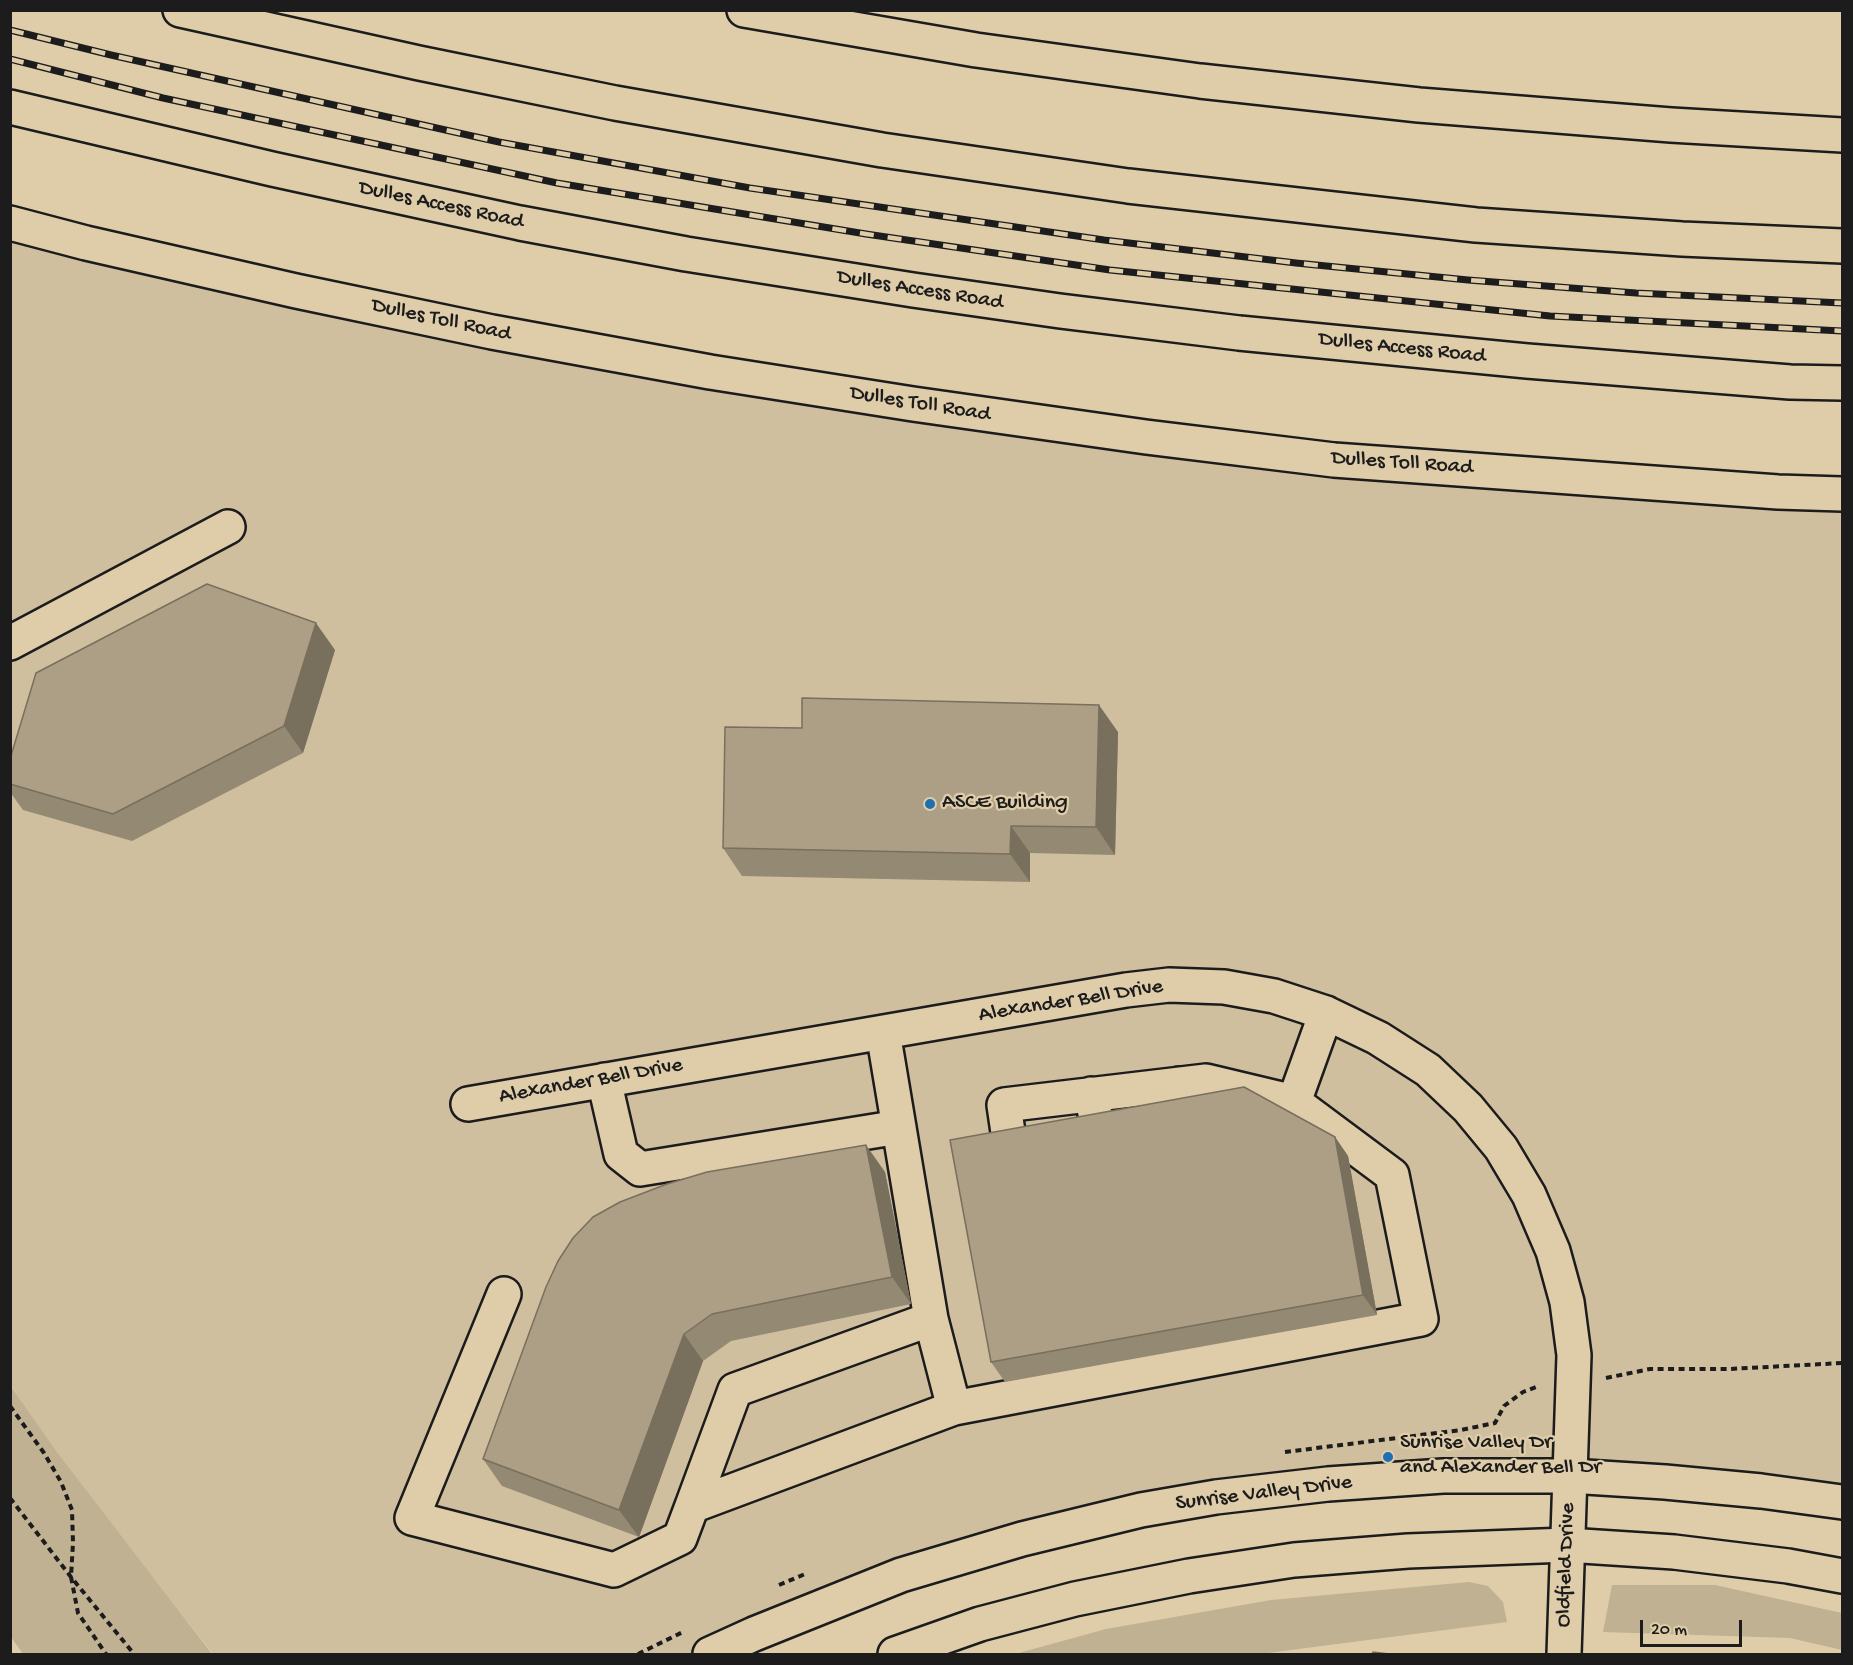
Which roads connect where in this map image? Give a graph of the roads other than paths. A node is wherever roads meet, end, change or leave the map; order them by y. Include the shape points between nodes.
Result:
1 (180, 10) edge
2 (744, 10) edge
3 (10, 107) edge
4 (1842, 135) edge
5 (10, 223) edge
6 (1842, 246) edge
7 (1842, 383) edge
8 (1842, 494) edge
9 (228, 527) dead end
10 (10, 643) edge
11 (1326, 1013) junction
12 (883, 1032) junction
13 (604, 1080) junction
14 (1179, 1084) junction
15 (1090, 1094) junction
16 (1294, 1102) junction
17 (468, 1104) dead end
18 (899, 1127) junction
19 (1301, 1149) edge
20 (1195, 1166) edge
21 (1110, 1185) edge
22 (1018, 1199) edge
23 (504, 1294) dead end
24 (931, 1319) junction
25 (954, 1408) junction
26 (1570, 1476) junction
27 (1842, 1502) edge
28 (692, 1506) junction
29 (1567, 1545) junction
30 (1842, 1576) edge
31 (710, 1654) edge
32 (895, 1654) edge
33 (1564, 1654) edge

1 - 6 main road via 615,104 882,150 1117,184 1476,225
2 - 4 main road via 976,50 1212,82 1419,105
3 - 7 main road, Dulles Access Road via 520,223 913,290 1274,336 1527,361
5 - 8 main road, Dulles Toll Road via 261,283 492,332 913,404 1334,460
9 - 10 main road
11 - 12 main road, Alexander Bell Drive via 1264,994 1224,987 1169,986
11 - 16 main road
11 - 26 main road, Alexander Bell Drive via 1378,1038 1428,1070 1468,1108 1501,1148 1530,1195 1553,1251 1567,1302 1574,1355
12 - 13 main road, Alexander Bell Drive
12 - 18 main road
13 - 17 main road, Alexander Bell Drive
13 - 18 main road via 621,1154 640,1169
14 - 15 main road
14 - 16 main road via 1206,1081
14 - 20 main road
15 - 21 main road
15 - 22 main road via 1004,1105
16 - 19 main road
16 - 25 main road via 1392,1175 1421,1319
18 - 24 main road
23 - 28 main road via 412,1518 614,1570 680,1538
24 - 25 main road
24 - 28 main road via 735,1390
25 - 28 main road
26 - 27 main road, Sunrise Valley Drive via 1761,1491
26 - 29 main road, Oldfield Drive
26 - 31 main road, Sunrise Valley Drive via 1443,1476 1328,1484 1141,1510 1022,1539 901,1575
29 - 30 main road via 1674,1552
29 - 32 main road via 1294,1560 1189,1576 1075,1599 980,1624
29 - 33 main road, Oldfield Drive

